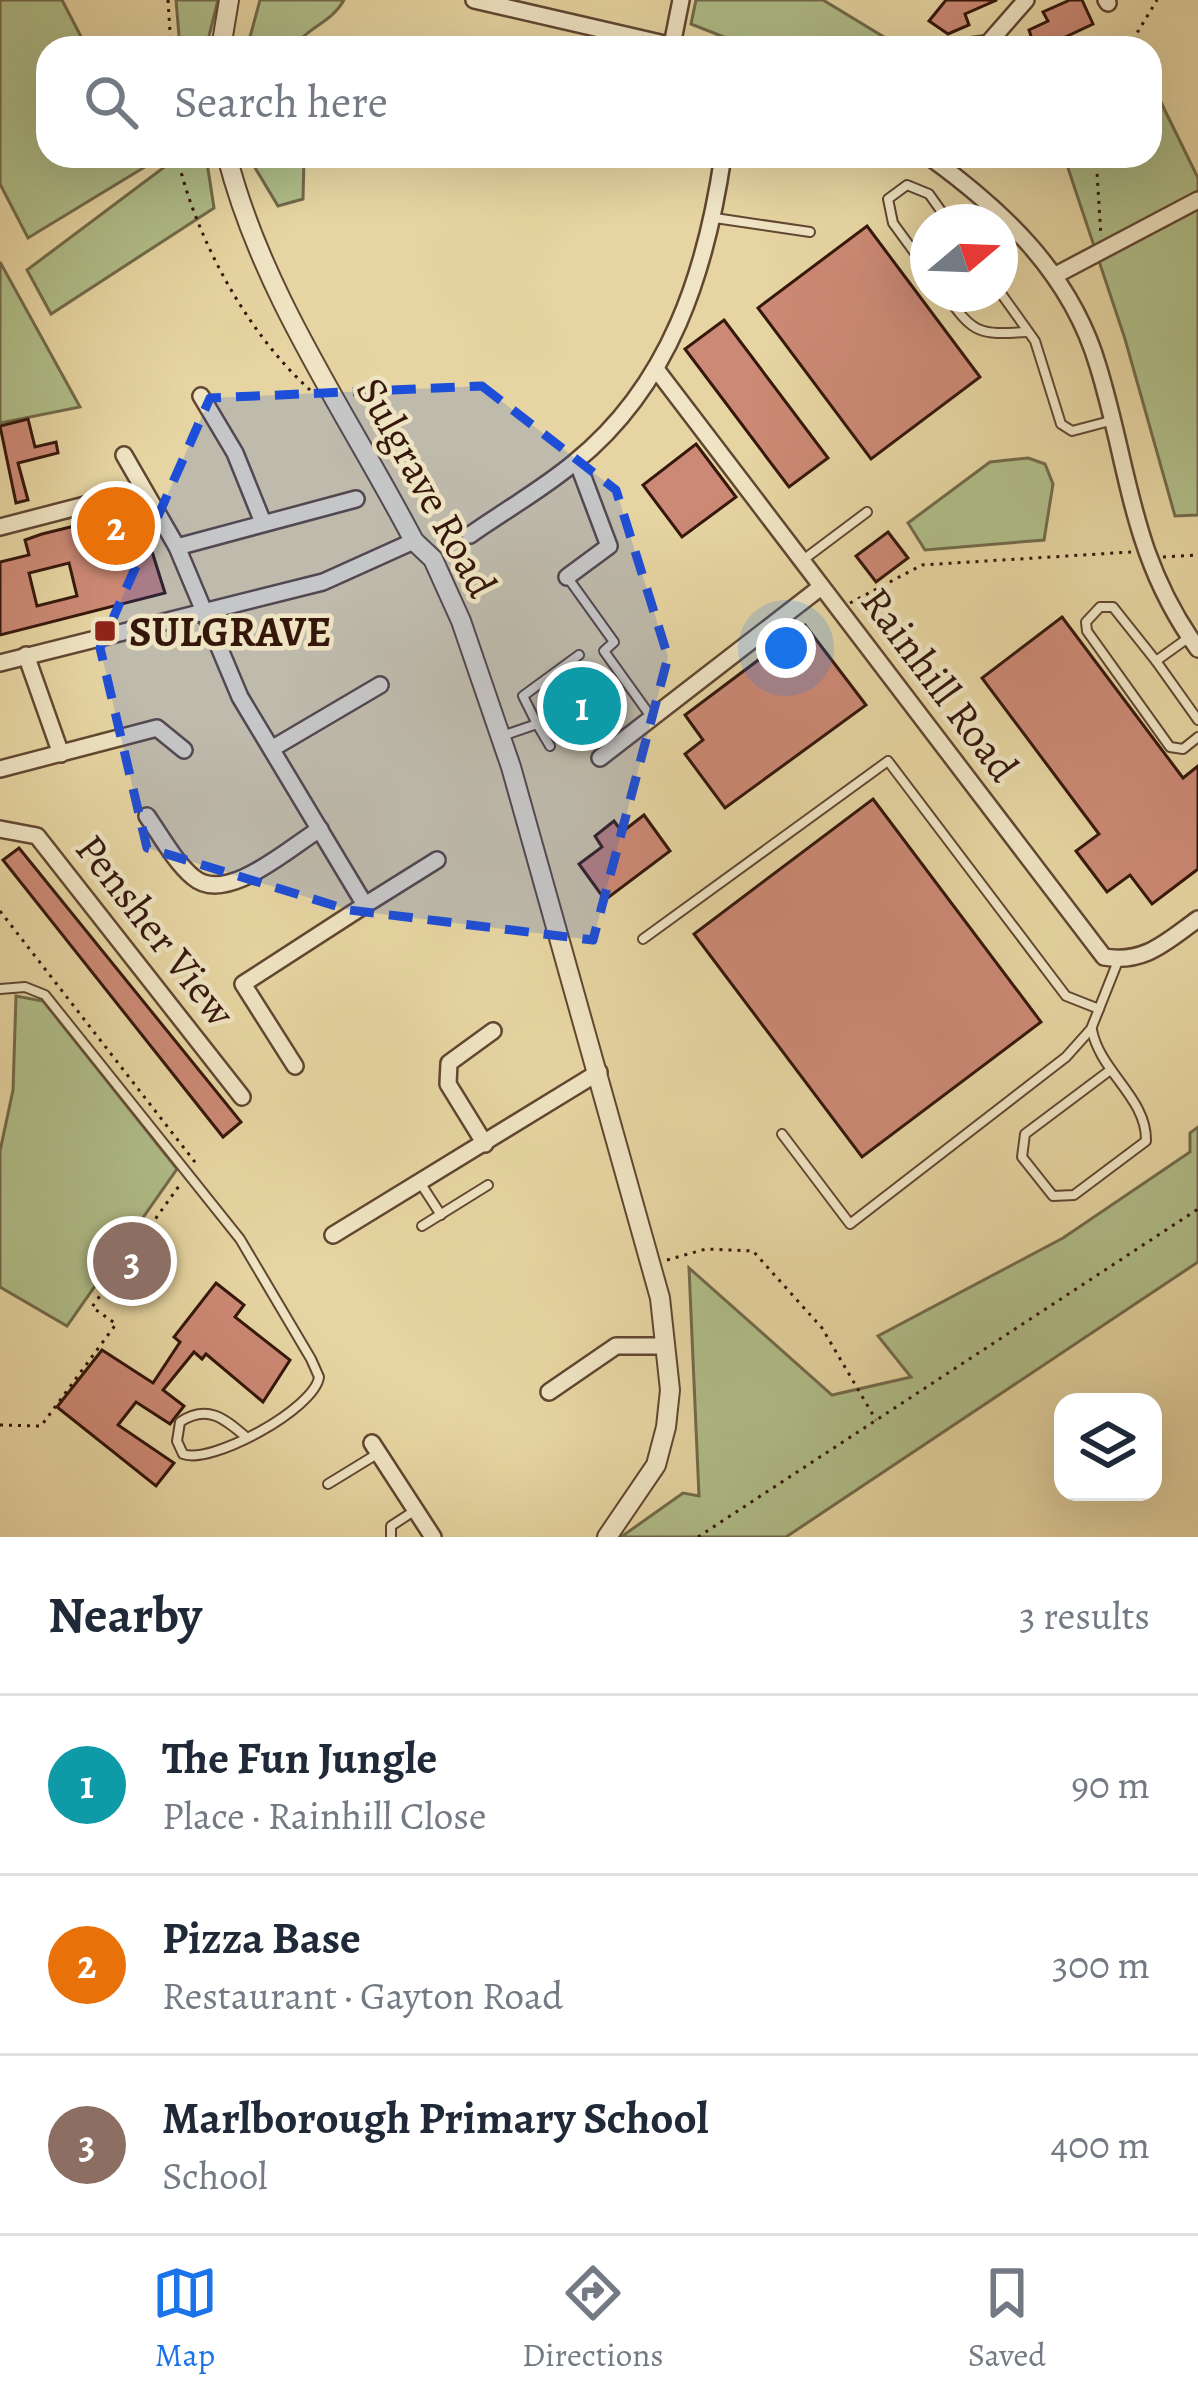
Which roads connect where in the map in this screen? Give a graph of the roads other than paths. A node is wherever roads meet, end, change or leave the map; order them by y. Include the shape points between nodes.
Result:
1 (229, 0) edge
2 (474, 0) edge
3 (681, 0) edge
4 (1026, 0) edge
5 (223, 36) edge
6 (629, 36) edge
7 (678, 36) edge
8 (994, 36) edge
9 (230, 168) edge
10 (721, 168) edge
11 (948, 168) edge
12 (1198, 200) edge
13 (936, 204) edge
14 (715, 218) junction
15 (810, 232) dead end
16 (910, 246) edge
17 (1054, 276) junction
18 (958, 312) edge
19 (1014, 312) edge
20 (1029, 332) junction
21 (656, 369) junction
22 (201, 396) dead end
23 (1110, 421) junction
24 (124, 455) dead end
25 (577, 461) junction
26 (143, 490) junction
27 (356, 499) dead end
28 (867, 512) dead end
29 (262, 520) junction
30 (0, 527) edge
31 (470, 535) dead end
32 (414, 541) junction
33 (177, 547) junction
34 (802, 561) junction
35 (567, 577) joint
36 (820, 587) junction
37 (203, 611) junction
38 (1194, 643) edge
39 (26, 655) junction
40 (579, 655) dead end
41 (1156, 661) junction
42 (0, 663) edge
43 (380, 685) dead end
44 (652, 718) junction
45 (1198, 720) edge
46 (537, 724) junction
47 (500, 736) junction
48 (1198, 737) edge
49 (550, 746) dead end
50 (274, 748) junction
51 (184, 750) dead end
52 (61, 754) junction
53 (600, 758) dead end
54 (0, 770) edge
55 (147, 816) dead end
56 (0, 829) edge
57 (320, 829) junction
58 (437, 860) dead end
59 (365, 905) junction
60 (1198, 919) edge
61 (643, 939) dead end
62 (1119, 960) junction
63 (0, 989) edge
64 (1099, 1010) junction
65 (1091, 1029) junction
66 (493, 1031) dead end
67 (295, 1066) dead end
68 (1109, 1071) junction
69 (598, 1072) junction
70 (242, 1097) dead end
71 (782, 1134) dead end
72 (485, 1144) junction
73 (420, 1183) junction
74 (488, 1185) dead end
75 (441, 1215) junction
76 (422, 1226) dead end
77 (333, 1234) dead end
78 (665, 1346) junction
79 (549, 1392) dead end
80 (246, 1437) junction
81 (375, 1448) joint
82 (328, 1484) dead end
83 (416, 1510) junction
84 (391, 1537) edge
85 (433, 1537) edge
86 (607, 1537) edge

1 - 5 street
2 - 6 street
3 - 7 street
4 - 8 street
9 - 32 street, Sulgrave Road via 269,280
10 - 14 street
11 - 17 street via 1010,222
12 - 17 street
13 - 16 lane via 907,185 888,199
14 - 15 lane
14 - 21 street via 690,301
17 - 23 street via 1098,365
18 - 20 lane via 985,334
19 - 20 lane
20 - 23 lane via 1061,424 1072,431
21 - 25 street
21 - 34 street, Rainhill Road
22 - 29 street
23 - 38 street via 1145,550
24 - 26 street
25 - 31 street
25 - 35 street via 609,546
26 - 30 street
26 - 33 street
27 - 29 street
28 - 34 lane
29 - 33 street
32 - 37 street via 323,582
32 - 47 street, Sulgrave Road via 433,560 461,621
33 - 37 street
34 - 36 street, Rainhill Road
35 - 44 lane via 614,642 604,651
36 - 44 street
36 - 62 street, Rainhill Road via 1105,957
37 - 39 street
37 - 50 street via 240,698
38 - 41 lane
39 - 42 street
39 - 52 street
40 - 46 lane via 523,696
41 - 45 lane
41 - 48 lane via 1113,607 1090,615 1087,631 1170,747 1183,749
43 - 50 street
44 - 53 street
46 - 47 lane
46 - 49 lane
47 - 69 street, Sulgrave Road
50 - 57 street
51 - 52 street via 157,728
52 - 54 street
55 - 57 street via 207,887 227,886
56 - 70 street, Pensher View via 37,836
57 - 59 street
58 - 59 street
59 - 67 street via 243,984
60 - 62 street via 1148,955
61 - 64 lane via 888,761 1066,996
62 - 64 lane
63 - 80 lane via 45,995 240,1239 319,1377 308,1401
64 - 65 lane
65 - 68 lane
65 - 71 lane via 1066,1057 850,1224
66 - 72 street via 449,1063 448,1084
68 - 68 lane via 1146,1121 1146,1141 1074,1195 1053,1196 1022,1156 1025,1134
69 - 72 street
69 - 78 street, Sulgrave Road
72 - 73 street
73 - 75 lane
73 - 77 street
74 - 75 lane
75 - 76 lane
78 - 79 street via 616,1346
78 - 86 street, Sulgrave Road via 670,1390 656,1465
80 - 80 lane via 199,1460 177,1441 180,1422 194,1412 214,1412
81 - 82 lane
81 - 83 street
83 - 84 lane via 392,1526
83 - 85 street

